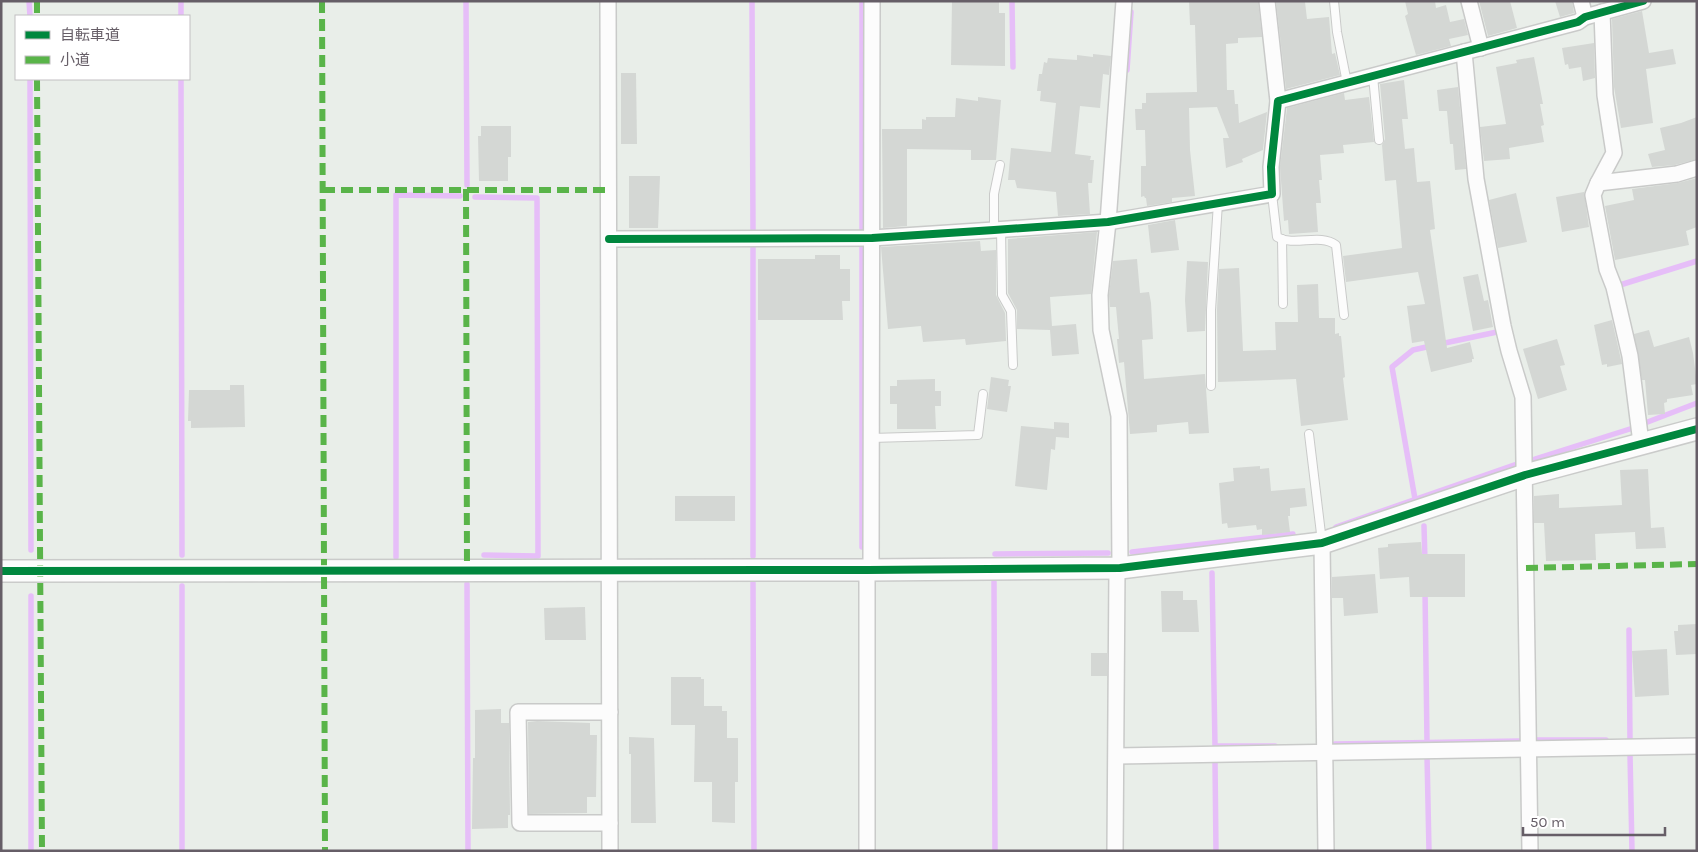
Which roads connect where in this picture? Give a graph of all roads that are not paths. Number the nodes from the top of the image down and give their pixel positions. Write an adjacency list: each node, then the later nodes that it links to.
1 (608, 1): 26 (street)
2 (872, 1): 24 (street)
3 (1124, 1): 22 (street)
4 (1268, 1): 15 (street)
5 (1334, 1): 14 (lane)
6 (1470, 1): 11 (street)
7 (1581, 1): 10 (street)
8 (1642, 1): 9 (street)
9 (1602, 12): 10 (street); 19 (street)
10 (1585, 17): 11 (street)
11 (1482, 48): 12 (street)
12 (1464, 52): 13 (street); 36 (street)
13 (1373, 76): 14 (street); 16 (lane)
14 (1347, 83): 15 (street)
15 (1278, 101): 20 (street)
16 (1379, 140)
17 (1000, 165): 23 (lane)
18 (1697, 168): 19 (street)
19 (1598, 183): 35 (street)
20 (1272, 194): 21 (street); 25 (lane)
21 (1218, 203): 22 (street); 30 (lane)
22 (1108, 222): 23 (street); 38 (street)
23 (998, 230): 24 (street); 29 (lane)
24 (872, 238): 26 (street); 34 (street)
25 (1282, 239): 27 (lane); 28 (lane)
26 (609, 240): 39 (street)
27 (1283, 304)
28 (1344, 315)
29 (1013, 365)
30 (1211, 386)
31 (983, 394): 34 (lane)
32 (1697, 429): 35 (street)
33 (1309, 434): 37 (lane)
34 (872, 438): 40 (street)
35 (1641, 443): 36 (street)
36 (1525, 475): 37 (street); 44 (street)
37 (1322, 543): 38 (street); 45 (street)
38 (1119, 568): 40 (street); 46 (street)
39 (610, 570): 40 (street); 41 (street); 42 (street)
40 (869, 570): 49 (street)
41 (1, 571)
42 (610, 712): 47 (street); 47 (street)
43 (1697, 746): 44 (street)
44 (1529, 748): 45 (street); 52 (street)
45 (1324, 752): 46 (street); 51 (street)
46 (1117, 756): 50 (street)
47 (610, 823): 48 (street)
48 (610, 851)
49 (867, 851)
50 (1116, 851)
51 (1326, 851)
52 (1530, 851)

